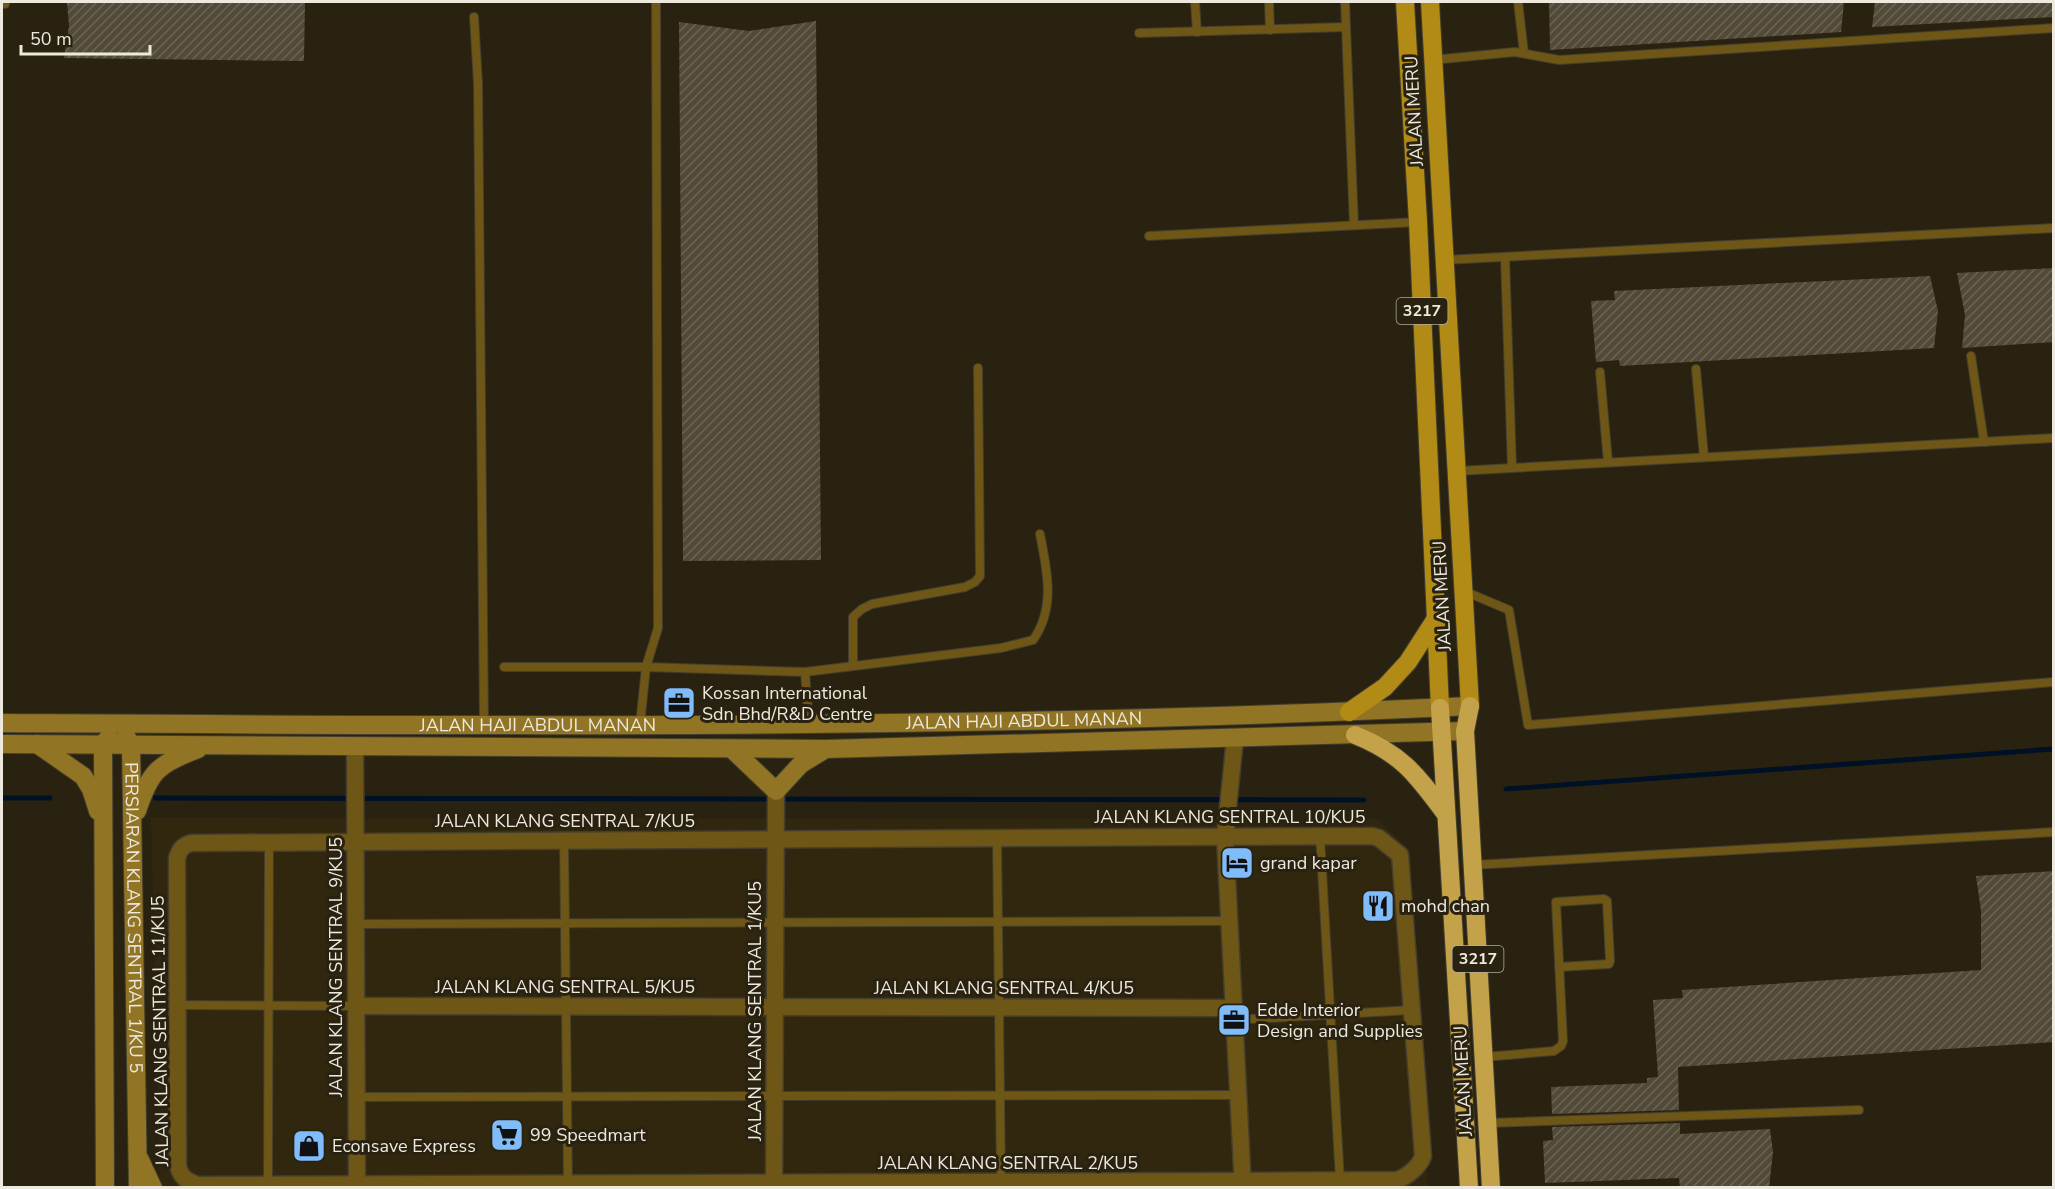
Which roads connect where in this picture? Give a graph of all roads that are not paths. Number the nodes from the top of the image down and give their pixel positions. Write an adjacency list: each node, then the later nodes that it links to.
1 (656, 2): 37 (lane)
2 (1195, 2): 12 (lane)
3 (1269, 2): 11 (lane)
4 (1345, 2): 9 (lane)
5 (1405, 2): 16 (main road, JALAN MERU / 3217)
6 (1430, 2): 15 (main road, JALAN MERU / 3217)
7 (1518, 2): 14 (lane)
8 (474, 16): 46 (lane)
9 (1346, 27): 11 (lane); 17 (lane)
10 (2054, 28): 14 (lane)
11 (1270, 30): 12 (lane)
12 (1197, 32): 13 (lane)
13 (1139, 33)
14 (1524, 53): 15 (lane)
15 (1432, 60): 21 (main road, JALAN MERU / 3217)
16 (1418, 222): 17 (lane); 34 (main road, JALAN MERU / 3217)
17 (1354, 225): 19 (lane)
18 (2054, 228): 20 (lane)
19 (1149, 236)
20 (1505, 257): 21 (lane); 30 (lane)
21 (1444, 260): 31 (main road, JALAN MERU / 3217)
22 (1971, 356): 27 (lane)
23 (978, 368): 35 (lane)
24 (1696, 369): 28 (lane)
25 (1600, 372): 29 (lane)
26 (2054, 438): 27 (lane)
27 (1984, 442): 28 (lane)
28 (1704, 457): 29 (lane)
29 (1608, 462): 30 (lane)
30 (1512, 468): 31 (lane)
31 (1456, 471): 33 (main road, JALAN MERU / 3217)
32 (1040, 534): 35 (lane)
33 (1463, 591): 39 (lane); 40 (main road, JALAN MERU / 3217)
34 (1435, 620): 41 (main road, JALAN MERU / 3217); 42 (main road)
35 (853, 666): 38 (lane)
36 (504, 667): 37 (lane)
37 (646, 667): 38 (lane); 47 (lane)
38 (805, 672): 45 (lane)
39 (2054, 682)
40 (1470, 706): 41 (street, JALAN HAJI ABDUL MANAN); 48 (highway, JALAN MERU / 3217)
41 (1440, 708): 42 (street, JALAN HAJI ABDUL MANAN); 49 (highway, JALAN MERU / 3217)
42 (1349, 712): 45 (street, JALAN HAJI ABDUL MANAN)
43 (2, 723): 44 (street, JALAN HAJI ABDUL MANAN)
44 (119, 724): 46 (street, JALAN HAJI ABDUL MANAN); 54 (street, PERSIARAN KLANG SENTRAL 1/KU 5); 55 (street, PERSIARAN KLANG SENTRAL 1/KU 5)
45 (808, 724): 47 (street, JALAN HAJI ABDUL MANAN)
46 (484, 725): 47 (street, JALAN HAJI ABDUL MANAN)
47 (640, 726)
48 (1465, 731): 49 (street, JALAN HAJI ABDUL MANAN); 72 (highway, JALAN MERU / 3217)
49 (1441, 733): 50 (street, JALAN HAJI ABDUL MANAN); 61 (highway, JALAN MERU / 3217)
50 (1355, 735): 51 (street, JALAN HAJI ABDUL MANAN); 61 (highway)
51 (1235, 738): 58 (street, JALAN HAJI ABDUL MANAN); 66 (street)
52 (2, 744): 53 (street, JALAN HAJI ABDUL MANAN)
53 (37, 744): 54 (street, JALAN HAJI ABDUL MANAN); 63 (street)
54 (104, 745): 55 (street, JALAN HAJI ABDUL MANAN); 63 (street, PERSIARAN KLANG SENTRAL 1/KU 5)
55 (131, 745): 56 (street, JALAN HAJI ABDUL MANAN); 62 (street, PERSIARAN KLANG SENTRAL 1/KU 5)
56 (208, 746): 57 (street, JALAN HAJI ABDUL MANAN); 62 (street)
57 (355, 747): 59 (street, JALAN HAJI ABDUL MANAN); 70 (street, JALAN KLANG SENTRAL 9/KU5)
58 (826, 749): 59 (street, JALAN HAJI ABDUL MANAN); 60 (street)
59 (733, 750): 60 (street)
60 (776, 791): 68 (street, JALAN KLANG SENTRAL 1/KU5)
61 (1445, 813): 107 (highway, JALAN MERU / 3217)
62 (132, 823): 96 (street, PERSIARAN KLANG SENTRAL 1/KU 5)
63 (104, 827): 104 (street, PERSIARAN KLANG SENTRAL 1/KU 5)
64 (2054, 832): 72 (lane)
65 (1320, 836): 66 (street, JALAN KLANG SENTRAL 10/KU5); 85 (street, JALAN KLANG SENTRAL 10/KU5); 87 (lane)
66 (1225, 837): 67 (street, JALAN KLANG SENTRAL 10/KU5); 73 (street)
67 (998, 838): 68 (street, JALAN KLANG SENTRAL 10/KU5); 74 (lane)
68 (775, 839): 69 (street, JALAN KLANG SENTRAL 7/KU5); 75 (street, JALAN KLANG SENTRAL 1/KU5)
69 (564, 841): 70 (street, JALAN KLANG SENTRAL 7/KU5); 77 (lane)
70 (355, 842): 71 (street, JALAN KLANG SENTRAL 11/KU5); 76 (street, JALAN KLANG SENTRAL 9/KU5)
71 (268, 843): 79 (street, JALAN KLANG SENTRAL 11/KU5); 80 (lane)
72 (1473, 864): 88 (highway, JALAN MERU / 3217)
73 (1229, 921): 74 (lane); 86 (street)
74 (999, 922): 75 (lane); 84 (lane)
75 (775, 923): 77 (lane); 83 (street, JALAN KLANG SENTRAL 1/KU5)
76 (356, 924): 77 (lane); 81 (street, JALAN KLANG SENTRAL 9/KU5)
77 (565, 924): 82 (lane)
78 (1559, 967): 78 (lane); 88 (lane)
79 (178, 1005): 80 (lane); 101 (street, JALAN KLANG SENTRAL 11/KU5)
80 (268, 1006): 81 (lane); 101 (lane)
81 (356, 1006): 82 (street, JALAN KLANG SENTRAL 5/KU5); 92 (street, JALAN KLANG SENTRAL 9/KU5)
82 (566, 1006): 83 (street, JALAN KLANG SENTRAL 5/KU5); 93 (lane)
83 (774, 1007): 84 (street, JALAN KLANG SENTRAL 4/KU5); 90 (street, JALAN KLANG SENTRAL 1/KU5)
84 (999, 1008): 86 (street, JALAN KLANG SENTRAL 4/KU5); 91 (lane)
85 (1412, 1011): 87 (lane); 97 (street, JALAN KLANG SENTRAL 10/KU5)
86 (1234, 1014): 87 (lane); 89 (street)
87 (1330, 1015): 97 (lane)
88 (1483, 1057): 95 (highway, JALAN MERU / 3217)
89 (1238, 1095): 91 (lane); 100 (street)
90 (774, 1096): 91 (lane); 93 (lane); 102 (street, JALAN KLANG SENTRAL 1/KU5)
91 (1000, 1096): 98 (lane)
92 (356, 1097): 93 (lane); 103 (street, JALAN KLANG SENTRAL 9/KU5)
93 (567, 1097): 99 (lane)
94 (1859, 1110): 95 (lane)
95 (1486, 1123): 108 (highway, JALAN MERU / 3217)
96 (138, 1156): 105 (street, PERSIARAN KLANG SENTRAL 1/KU 5); 106 (street)
97 (1340, 1180): 100 (street, JALAN KLANG SENTRAL 10/KU5)
98 (1001, 1182): 100 (street, JALAN KLANG SENTRAL 2/KU5); 102 (street, JALAN KLANG SENTRAL 2/KU5)
99 (567, 1184): 102 (street, JALAN KLANG SENTRAL 2/KU5); 103 (street, JALAN KLANG SENTRAL 11/KU5)
100 (1242, 1184)
101 (268, 1185): 103 (street, JALAN KLANG SENTRAL 11/KU5)
102 (774, 1185)
103 (357, 1186)
104 (105, 1188)
105 (138, 1188)
106 (153, 1188)
107 (1469, 1188)
108 (1491, 1188)

